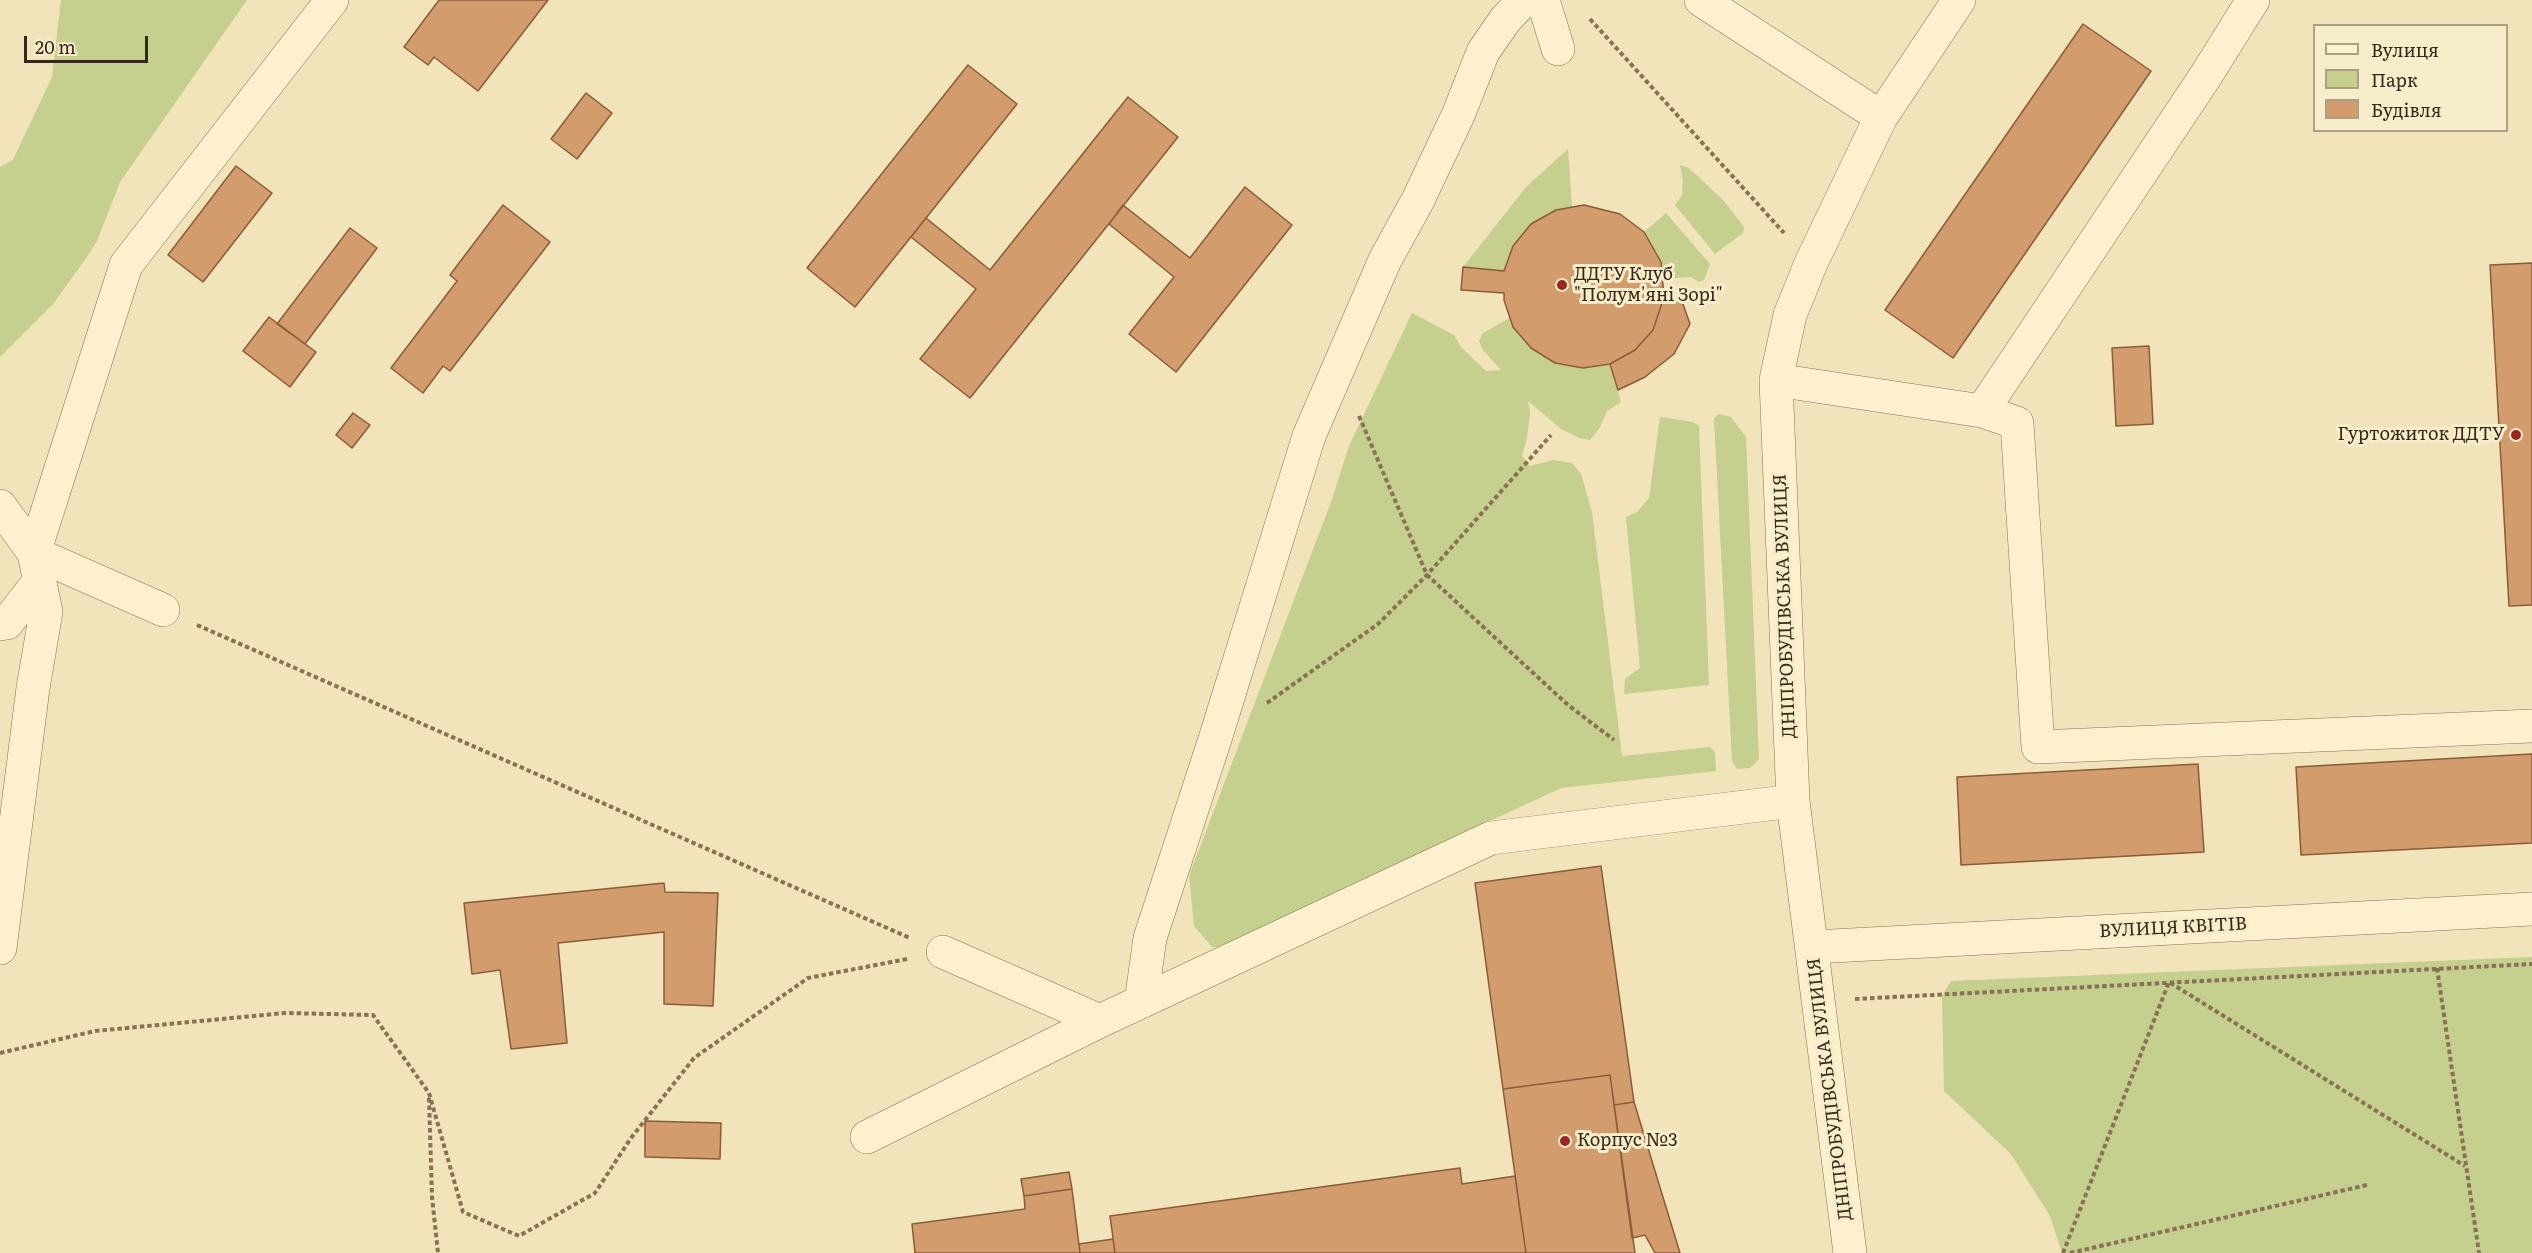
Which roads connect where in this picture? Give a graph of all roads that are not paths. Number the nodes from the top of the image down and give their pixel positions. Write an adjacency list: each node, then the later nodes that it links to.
1 (332, 0): 12 (street)
2 (1524, 0): 21 (street)
3 (1543, 0): 7 (street)
4 (1701, 0): 8 (street)
5 (1959, 0): 8 (street, ДНІПРОБУДІВСЬКА ВУЛИЦЯ)
6 (2253, 0): 10 (street)
7 (1558, 49)
8 (1881, 117): 9 (street, ДНІПРОБУДІВСЬКА ВУЛИЦЯ)
9 (1776, 380): 10 (street); 16 (street, ДНІПРОБУДІВСЬКА ВУЛИЦЯ)
10 (1982, 411): 15 (street)
11 (0, 506): 12 (street)
12 (37, 567): 13 (street); 14 (street); 19 (street)
13 (163, 610)
14 (0, 624)
15 (2532, 726)
16 (1793, 801): 18 (street, ДНІПРОБУДІВСЬКА ВУЛИЦЯ); 21 (street)
17 (2532, 909): 18 (street, ВУЛИЦЯ КВІТІВ)
18 (1813, 947): 24 (street, ДНІПРОБУДІВСЬКА ВУЛИЦЯ)
19 (0, 948)
20 (943, 952): 22 (street)
21 (1141, 1002): 22 (street)
22 (1100, 1022): 23 (street)
23 (867, 1137)
24 (1850, 1253)

